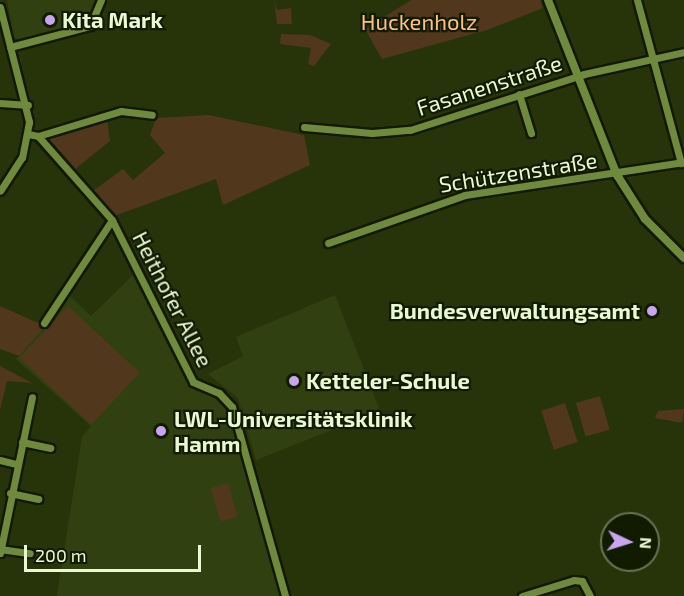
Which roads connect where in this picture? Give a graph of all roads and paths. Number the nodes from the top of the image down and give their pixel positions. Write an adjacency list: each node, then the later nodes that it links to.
1 (101, 0): 5 (street)
2 (548, 0): 8 (street)
3 (637, 0): 7 (street)
4 (0, 7): 5 (street)
5 (10, 47): 11 (street)
6 (684, 52): 7 (street, Fasanenstraße)
7 (653, 58): 8 (street, Fasanenstraße); 17 (street)
8 (578, 75): 9 (street, Fasanenstraße); 18 (street)
9 (519, 94): 13 (street, Fasanenstraße); 14 (street)
10 (0, 103): 11 (street)
11 (28, 105): 15 (street)
12 (152, 115): 16 (street)
13 (304, 127)
14 (531, 133)
15 (28, 134): 16 (street); 19 (street)
16 (38, 136): 20 (street, Heithofer Allee)
17 (682, 163): 18 (street, Schützenstraße)
18 (617, 176): 21 (street, Schützenstraße); 22 (street)
19 (0, 191)
20 (112, 220): 23 (street); 33 (street, Heithofer Allee)
21 (328, 243)
22 (684, 258)
23 (44, 323)
24 (32, 397): 25 (street)
25 (22, 442): 26 (street); 28 (street)
26 (50, 448)
27 (0, 460): 28 (street)
28 (16, 464): 29 (street)
29 (10, 493): 30 (street); 31 (street)
30 (38, 499)
31 (0, 551): 32 (street)
32 (30, 554)
33 (285, 596)
34 (522, 596): 35 (street)
35 (590, 596)

